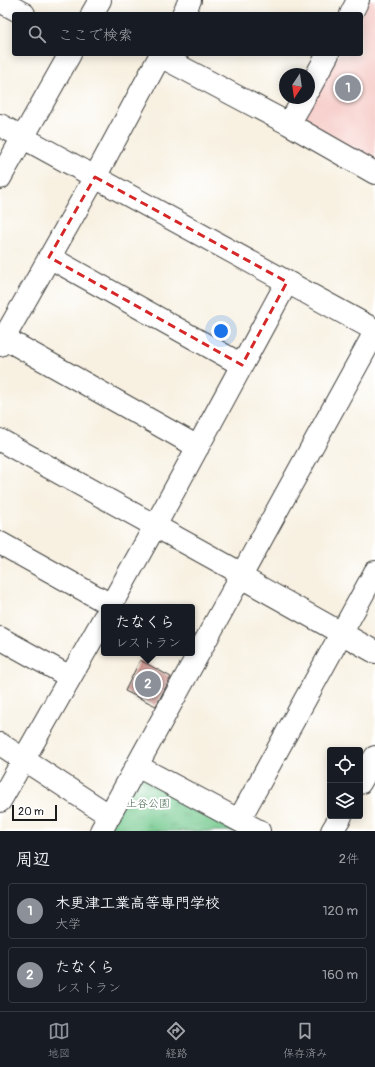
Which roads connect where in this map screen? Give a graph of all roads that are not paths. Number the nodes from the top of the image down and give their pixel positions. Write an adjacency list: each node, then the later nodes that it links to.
1 (100, 0): 6 (street)
2 (190, 0): 7 (street)
3 (358, 0): 8 (street)
4 (0, 1): 5 (street)
5 (20, 12)
6 (93, 12)
7 (184, 12)
8 (351, 12)
9 (69, 56): 17 (street)
10 (160, 56): 19 (street)
11 (163, 56): 15 (street)
12 (327, 56): 13 (street)
13 (315, 78)
14 (301, 104): 15 (street)
15 (289, 124): 18 (street)
16 (0, 125): 17 (street)
17 (22, 137): 19 (street); 20 (street)
18 (375, 174)
19 (94, 177): 21 (street); 22 (street)
20 (0, 178)
21 (49, 257): 24 (street); 25 (street)
22 (287, 282): 23 (street); 25 (street)
23 (375, 331): 31 (street)
24 (2, 342): 27 (street)
25 (242, 365): 27 (street)
26 (0, 440): 28 (street)
27 (198, 447): 28 (street)
28 (155, 526): 31 (street); 32 (street)
29 (0, 543): 33 (street)
30 (375, 572): 35 (street)
31 (241, 576): 35 (street); 42 (street)
32 (111, 604)
33 (101, 606)
34 (101, 622): 38 (street)
35 (341, 633): 37 (street); 46 (street)
36 (0, 638): 38 (street)
37 (375, 652)
38 (70, 677): 41 (street)
39 (0, 744): 41 (street)
40 (375, 757): 43 (street)
41 (24, 760): 44 (street); 47 (street)
42 (137, 766): 46 (street); 47 (street)
43 (363, 778)
44 (0, 801)
45 (339, 819): 49 (street)
46 (239, 820): 48 (street)
47 (105, 823)
48 (259, 831)
49 (332, 831)

